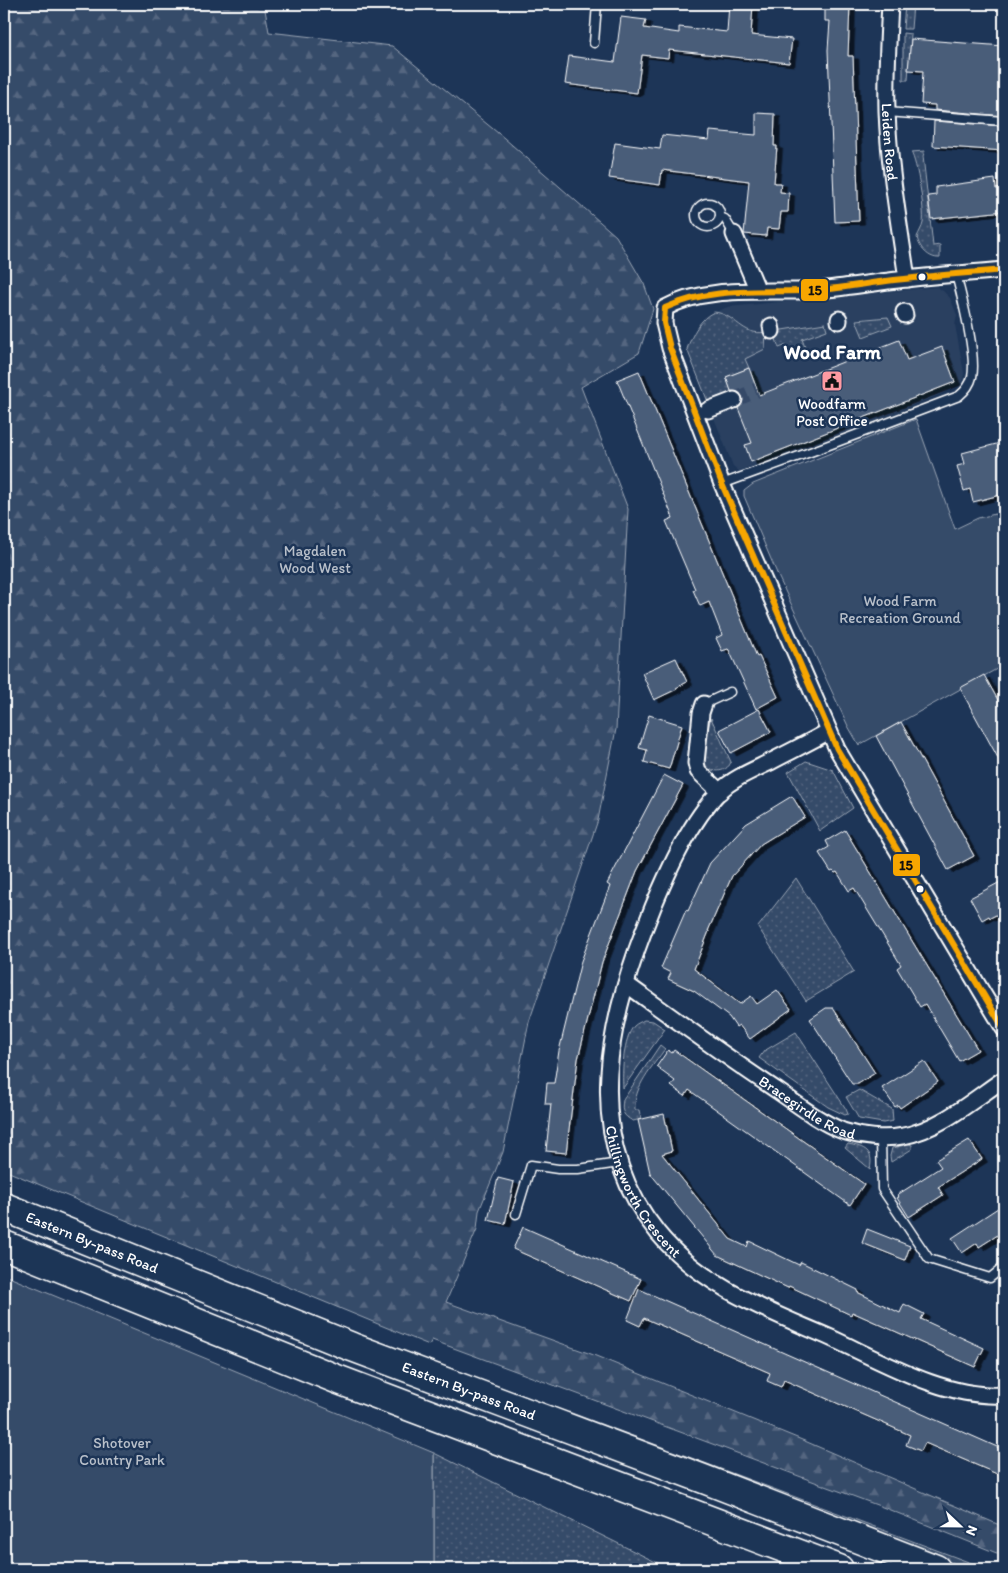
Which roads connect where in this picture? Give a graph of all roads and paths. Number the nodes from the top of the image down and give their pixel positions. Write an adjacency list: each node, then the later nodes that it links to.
1 (597, 4): 3 (lane)
2 (890, 4): 4 (street, Leiden Road)
3 (594, 43)
4 (887, 112): 5 (lane); 10 (street, Leiden Road)
5 (1003, 121)
6 (720, 217): 7 (lane)
7 (734, 234): 11 (street)
8 (1004, 270): 9 (street)
9 (956, 274): 10 (street); 14 (lane)
10 (907, 279): 11 (street)
11 (758, 291): 14 (street)
12 (734, 400): 13 (street)
13 (708, 410)
14 (722, 484): 17 (street)
15 (730, 692): 16 (lane)
16 (704, 704): 18 (street)
17 (829, 731): 18 (street, Chillingworth Crescent); 20 (street)
18 (720, 792): 19 (street, Chillingworth Crescent)
19 (626, 984): 22 (street, Bracegirdle Road); 23 (street, Chillingworth Crescent)
20 (1004, 1029)
21 (1004, 1079): 22 (street, Bracegirdle Road)
22 (881, 1137): 27 (lane)
23 (619, 1163): 25 (lane); 28 (street, Chillingworth Crescent)
24 (4, 1207): 30 (highway, Eastern By-pass Road)
25 (516, 1214)
26 (4, 1245): 29 (highway)
27 (1000, 1270)
28 (1004, 1395)
29 (839, 1569)
30 (936, 1569)

